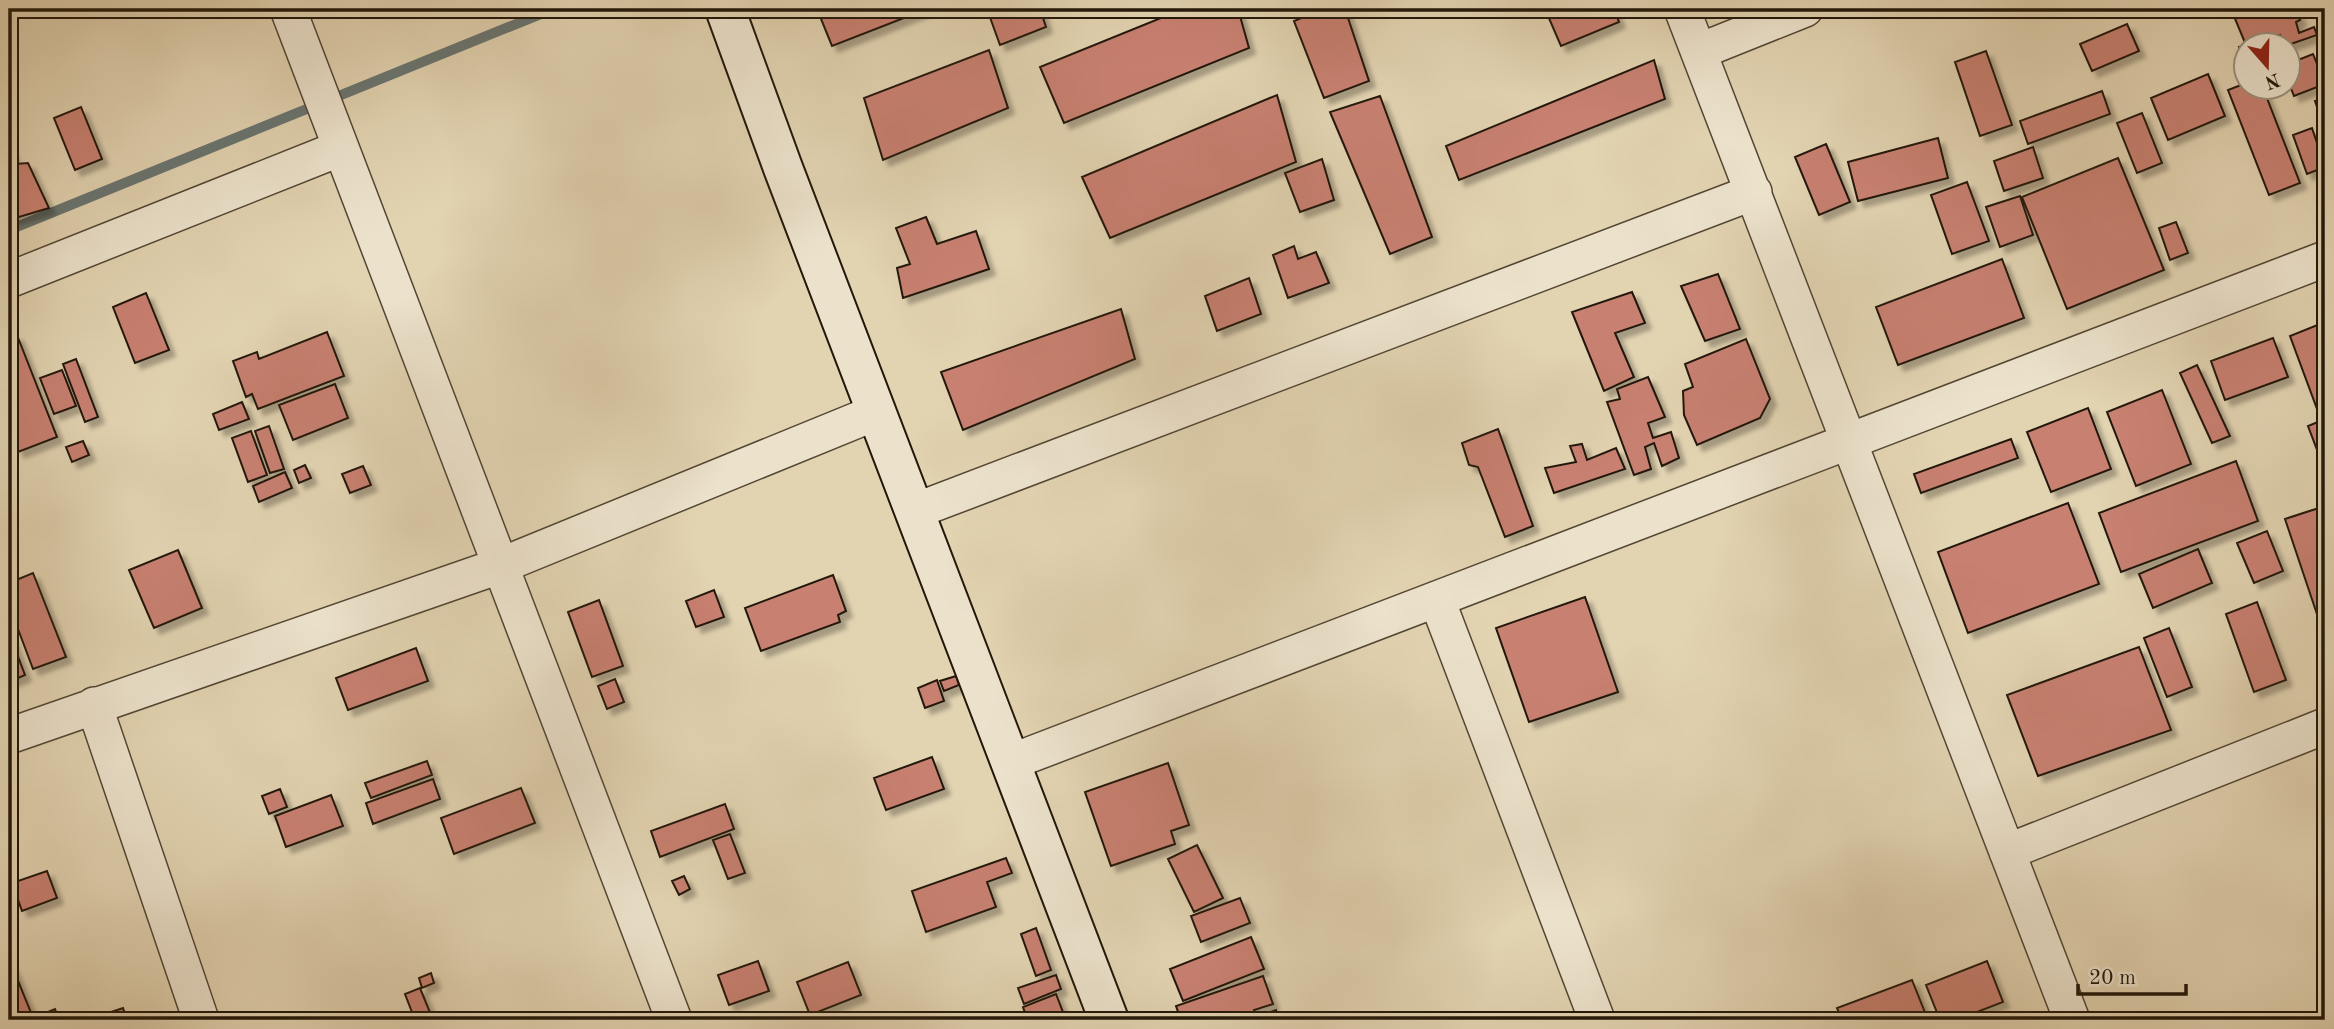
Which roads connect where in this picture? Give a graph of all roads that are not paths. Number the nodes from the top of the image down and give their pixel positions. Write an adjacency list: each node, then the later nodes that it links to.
1 (288, 9): 6 (street)
2 (726, 9): 10 (street)
3 (1682, 9): 5 (street)
4 (1805, 9): 5 (street)
5 (1700, 51): 7 (street)
6 (341, 148): 9 (street); 13 (street)
7 (1754, 191): 11 (street); 12 (street)
8 (2325, 259): 11 (street)
9 (9, 280)
10 (877, 412): 12 (street); 13 (street)
11 (1850, 441): 14 (street); 19 (street)
12 (915, 512): 18 (street)
13 (502, 565): 15 (street); 21 (street)
14 (1437, 600): 18 (street); 23 (street)
15 (94, 705): 17 (street); 20 (street)
16 (2325, 726): 19 (street)
17 (9, 736)
18 (1011, 762): 22 (street)
19 (2007, 852): 24 (street)
20 (201, 1020)
21 (674, 1020)
22 (1109, 1020)
23 (1597, 1020)
24 (2072, 1020)

